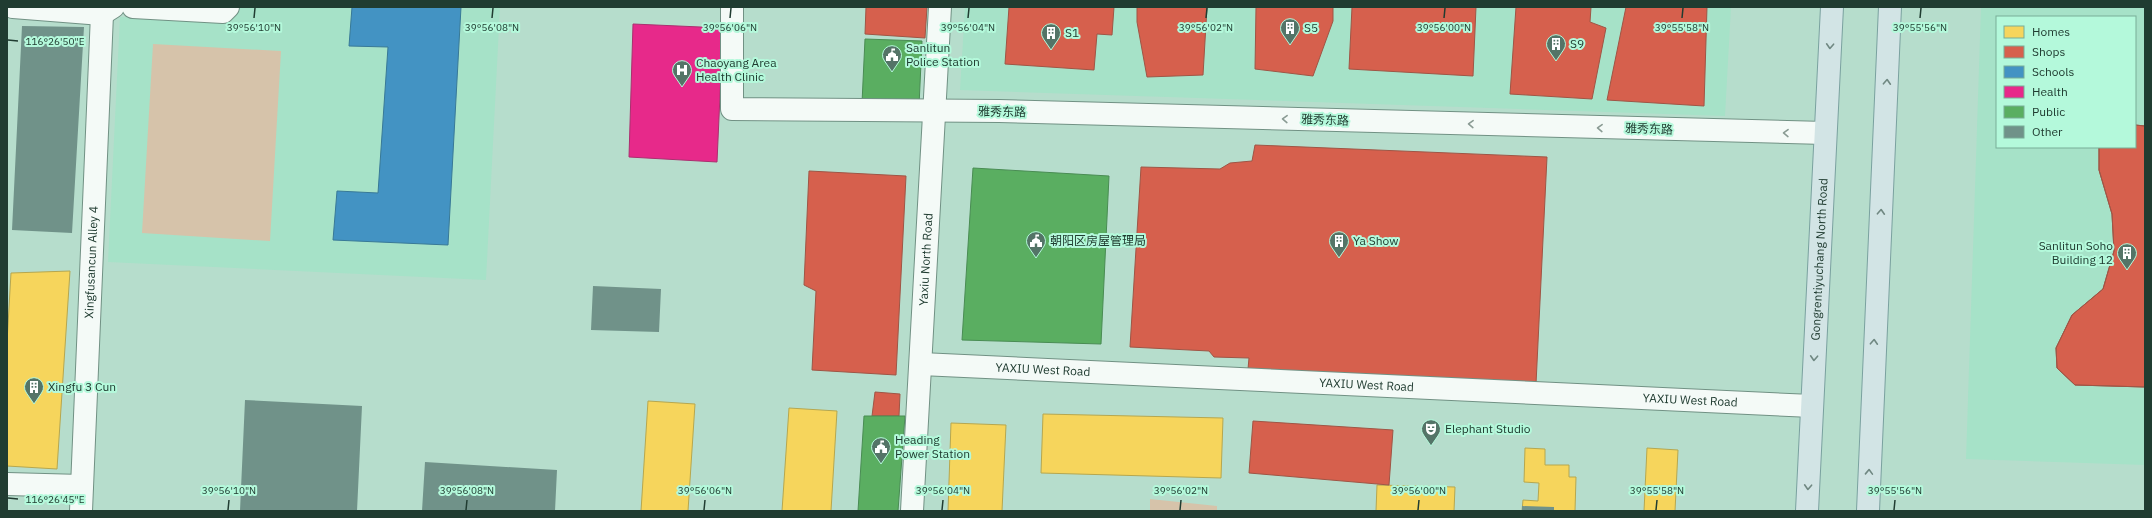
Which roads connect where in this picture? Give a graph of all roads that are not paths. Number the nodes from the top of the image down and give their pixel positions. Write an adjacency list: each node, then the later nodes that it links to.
1 (13, 7): 8 (street, Xingfusancun Alley 4)
2 (133, 7): 3 (street)
3 (228, 7)
4 (732, 7): 9 (street, 雅秀东路)
5 (940, 7): 9 (street, Yaxiu North Road)
6 (1832, 7): 10 (main road, Gongrentiyuchang North Road, one-way to 10)
7 (1890, 7): 18 (main road, one-way to 7)
8 (107, 10): 14 (street, Xingfusancun Alley 4)
9 (936, 111): 10 (street, 雅秀东路, one-way to 9); 11 (street, Yaxiu North Road)
10 (1825, 134): 12 (main road, Gongrentiyuchang North Road, one-way to 12)
11 (921, 364): 12 (street, YAXIU West Road); 16 (street, Yaxiu North Road)
12 (1812, 406): 17 (main road, Gongrentiyuchang North Road, one-way to 17)
13 (7, 484): 14 (street)
14 (82, 486): 15 (street, Xingfusancun Alley 4)
15 (81, 511)
16 (912, 511)
17 (1807, 511)
18 (1868, 511)

